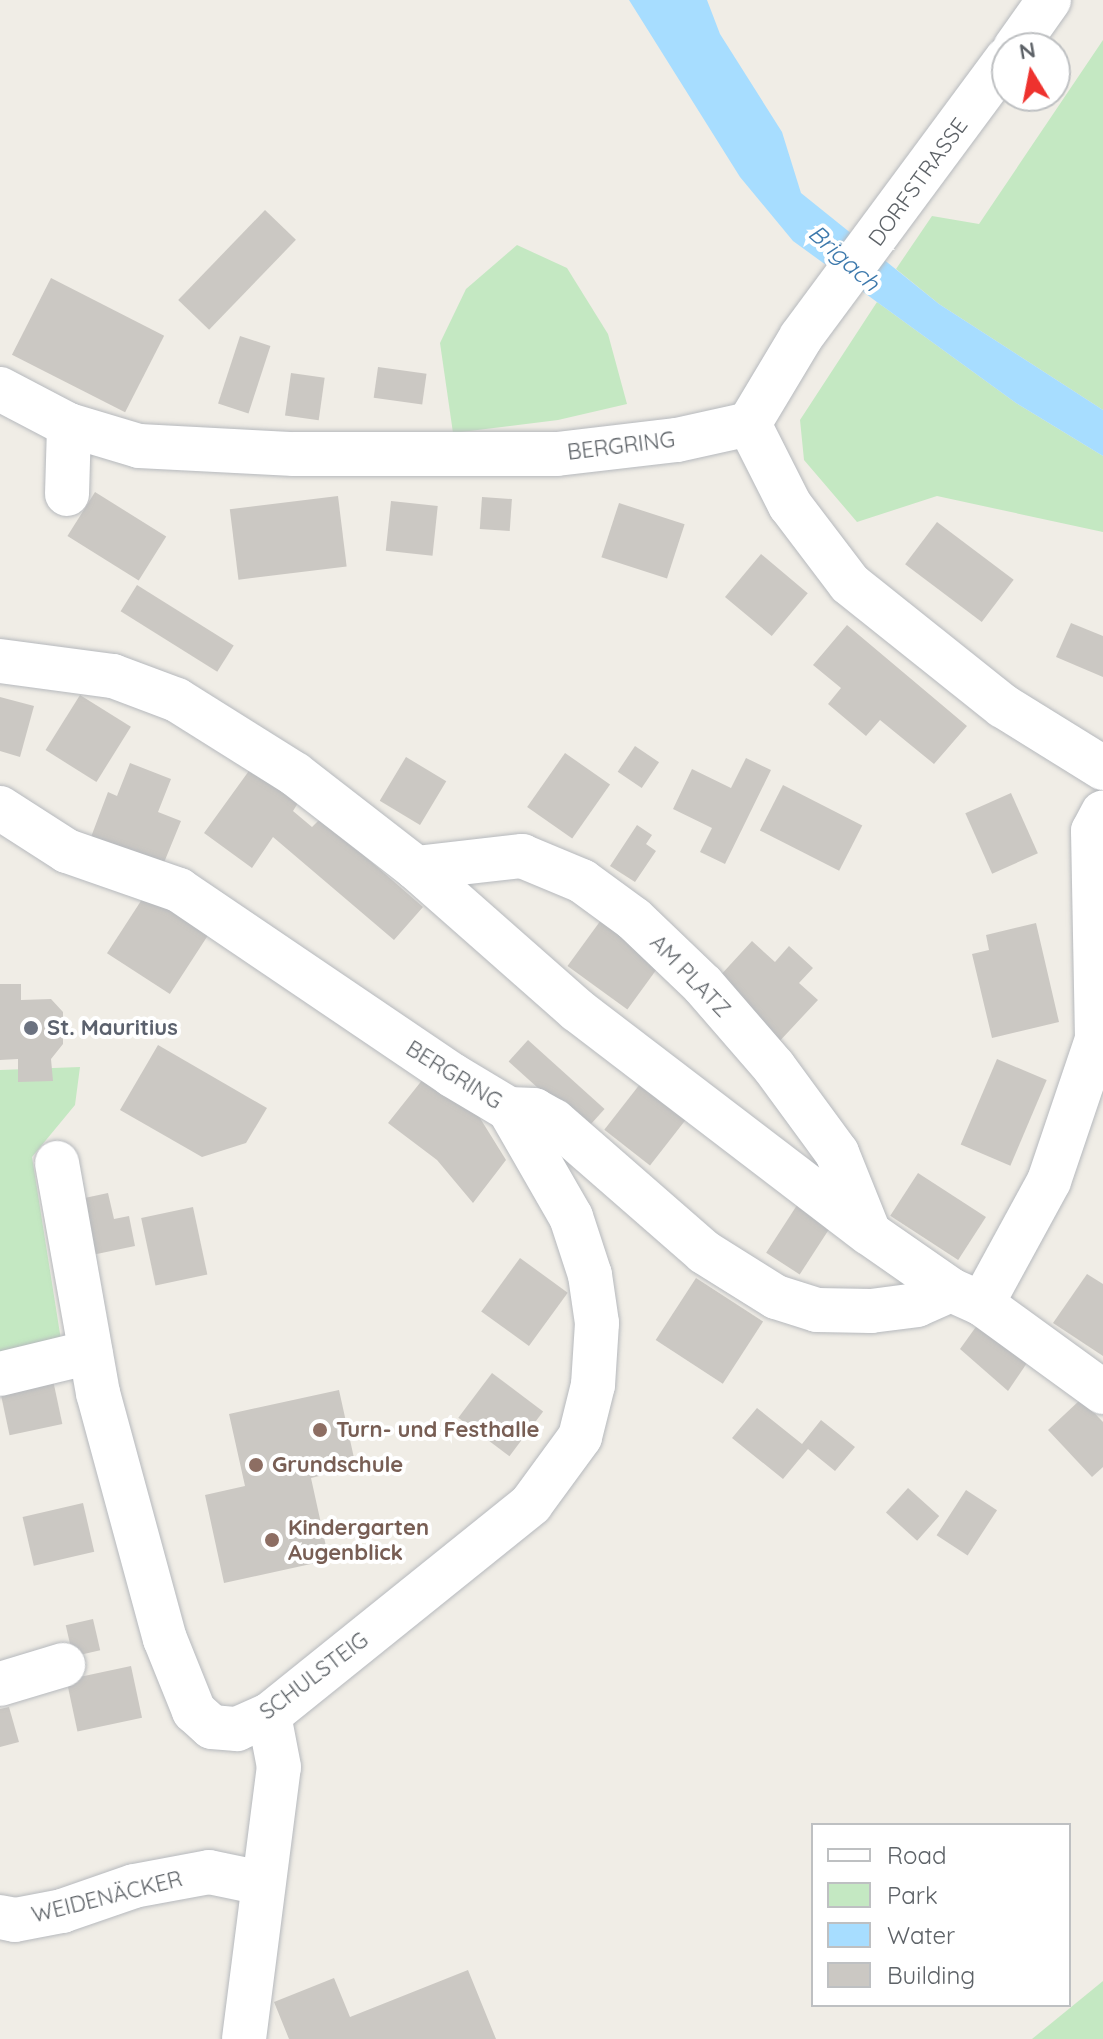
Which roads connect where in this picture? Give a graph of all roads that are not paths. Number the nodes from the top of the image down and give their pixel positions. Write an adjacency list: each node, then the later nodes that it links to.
1 (1049, 0): 2 (street)
2 (1026, 32)
3 (991, 81): 5 (street, DORFSTRASSE)
4 (0, 389): 6 (street, BERGRING)
5 (749, 424): 6 (street, BERGRING); 9 (street)
6 (69, 425): 7 (street)
7 (67, 494)
8 (0, 661): 12 (street)
9 (1103, 768)
10 (0, 808): 13 (street, BERGRING)
11 (1103, 812): 16 (street)
12 (416, 868): 15 (street); 15 (street, AM PLATZ)
13 (509, 1109): 16 (street, BERGRING); 22 (street, SCHULSTEIG)
14 (57, 1163): 17 (street, SCHULSTEIG)
15 (869, 1233): 16 (street)
16 (966, 1297): 19 (street)
17 (90, 1352): 18 (street); 22 (street, SCHULSTEIG)
18 (0, 1374)
19 (1103, 1392)
20 (63, 1665): 21 (street)
21 (0, 1684)
22 (269, 1715): 23 (street)
23 (262, 1883): 24 (street, WEIDENÄCKER); 25 (street)
24 (0, 1917)
25 (244, 2039)

